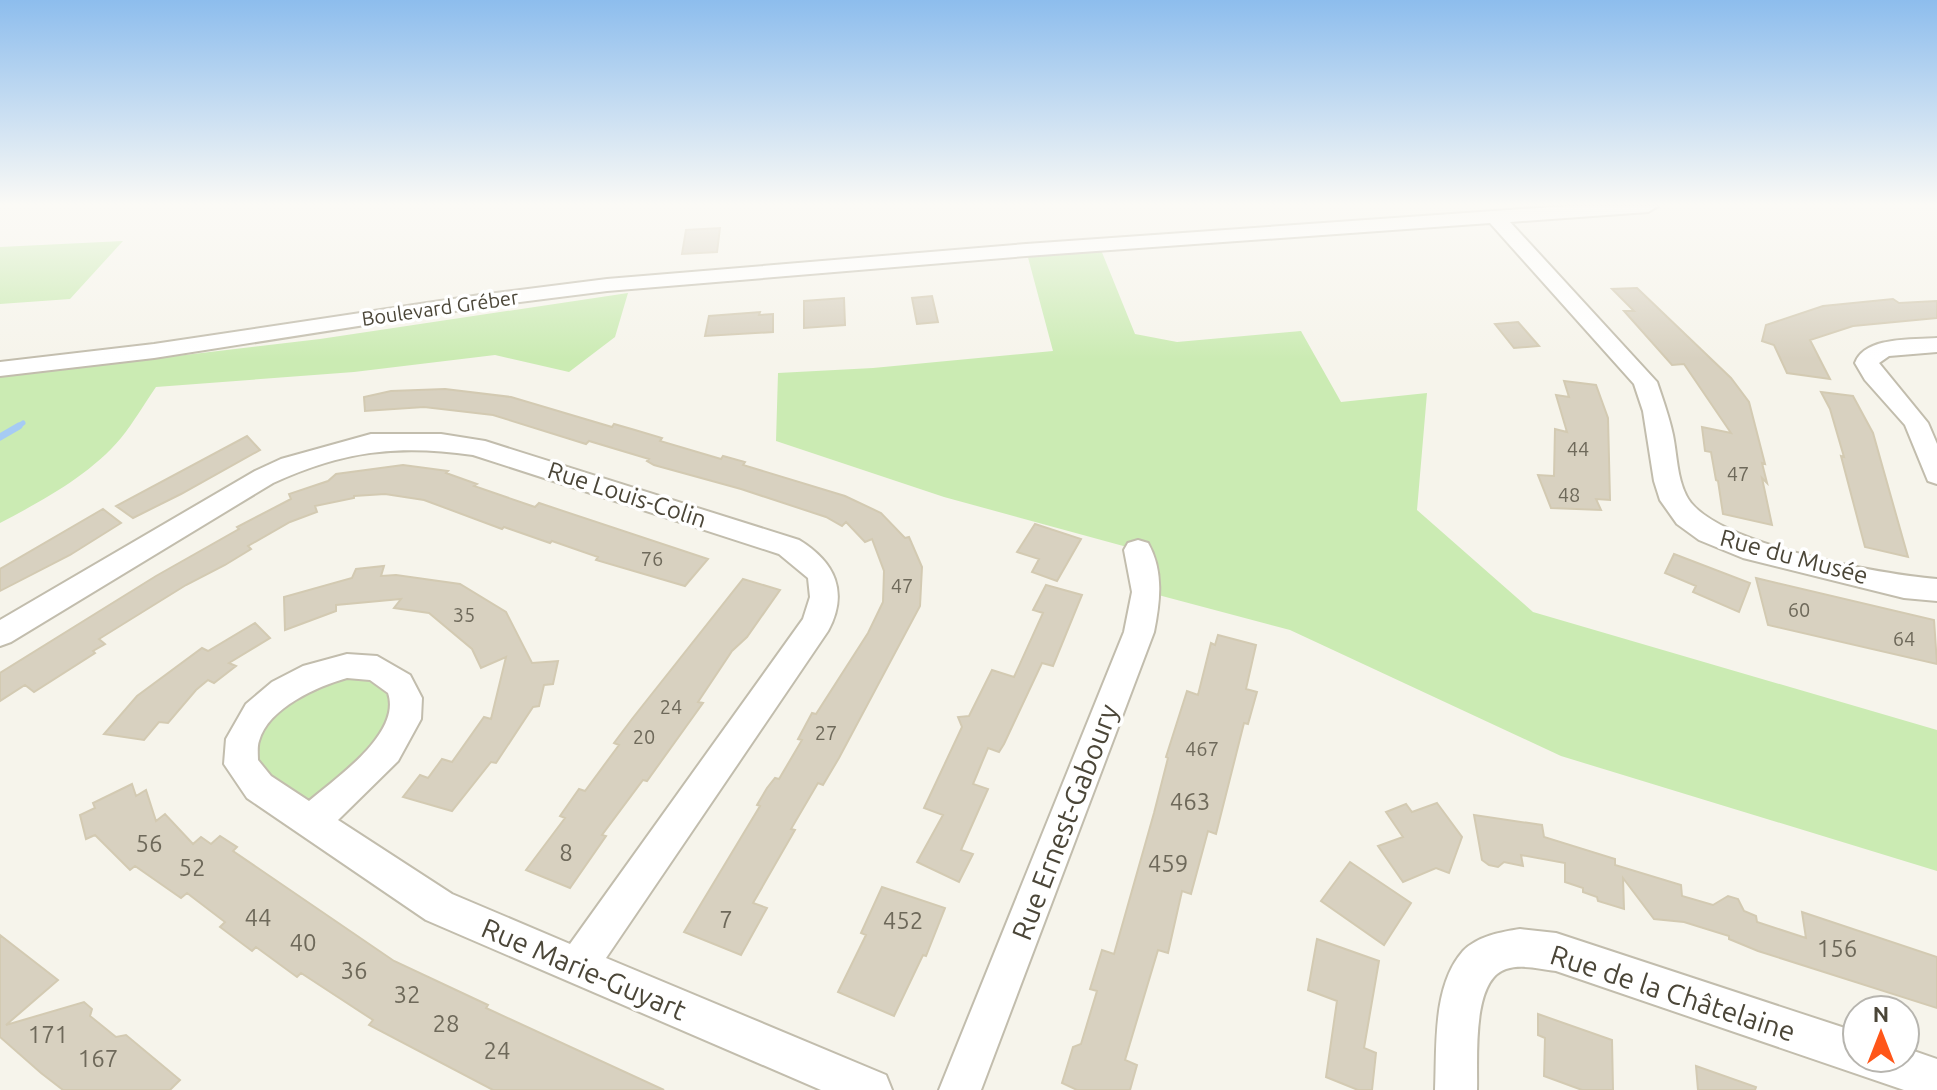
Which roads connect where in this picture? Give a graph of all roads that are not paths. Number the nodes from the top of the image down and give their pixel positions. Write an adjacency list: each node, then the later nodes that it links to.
1 (939, 257): 4 (street, Boulevard Gréber)
2 (1531, 257): 7 (street, Rue du Musée)
3 (1937, 345): 5 (street)
4 (0, 369)
5 (1937, 475)
6 (1138, 550): 13 (street, Rue Ernest-Gaboury)
7 (1937, 590)
8 (0, 634): 10 (street, Rue Louis-Colin)
9 (311, 822): 9 (street, Rue Marie-Guyart); 10 (street, Rue Marie-Guyart)
10 (577, 967): 12 (street, Rue Marie-Guyart)
11 (1841, 1048): 14 (street, Rue de la Châtelaine)
12 (871, 1090)
13 (960, 1090)
14 (1456, 1090)

